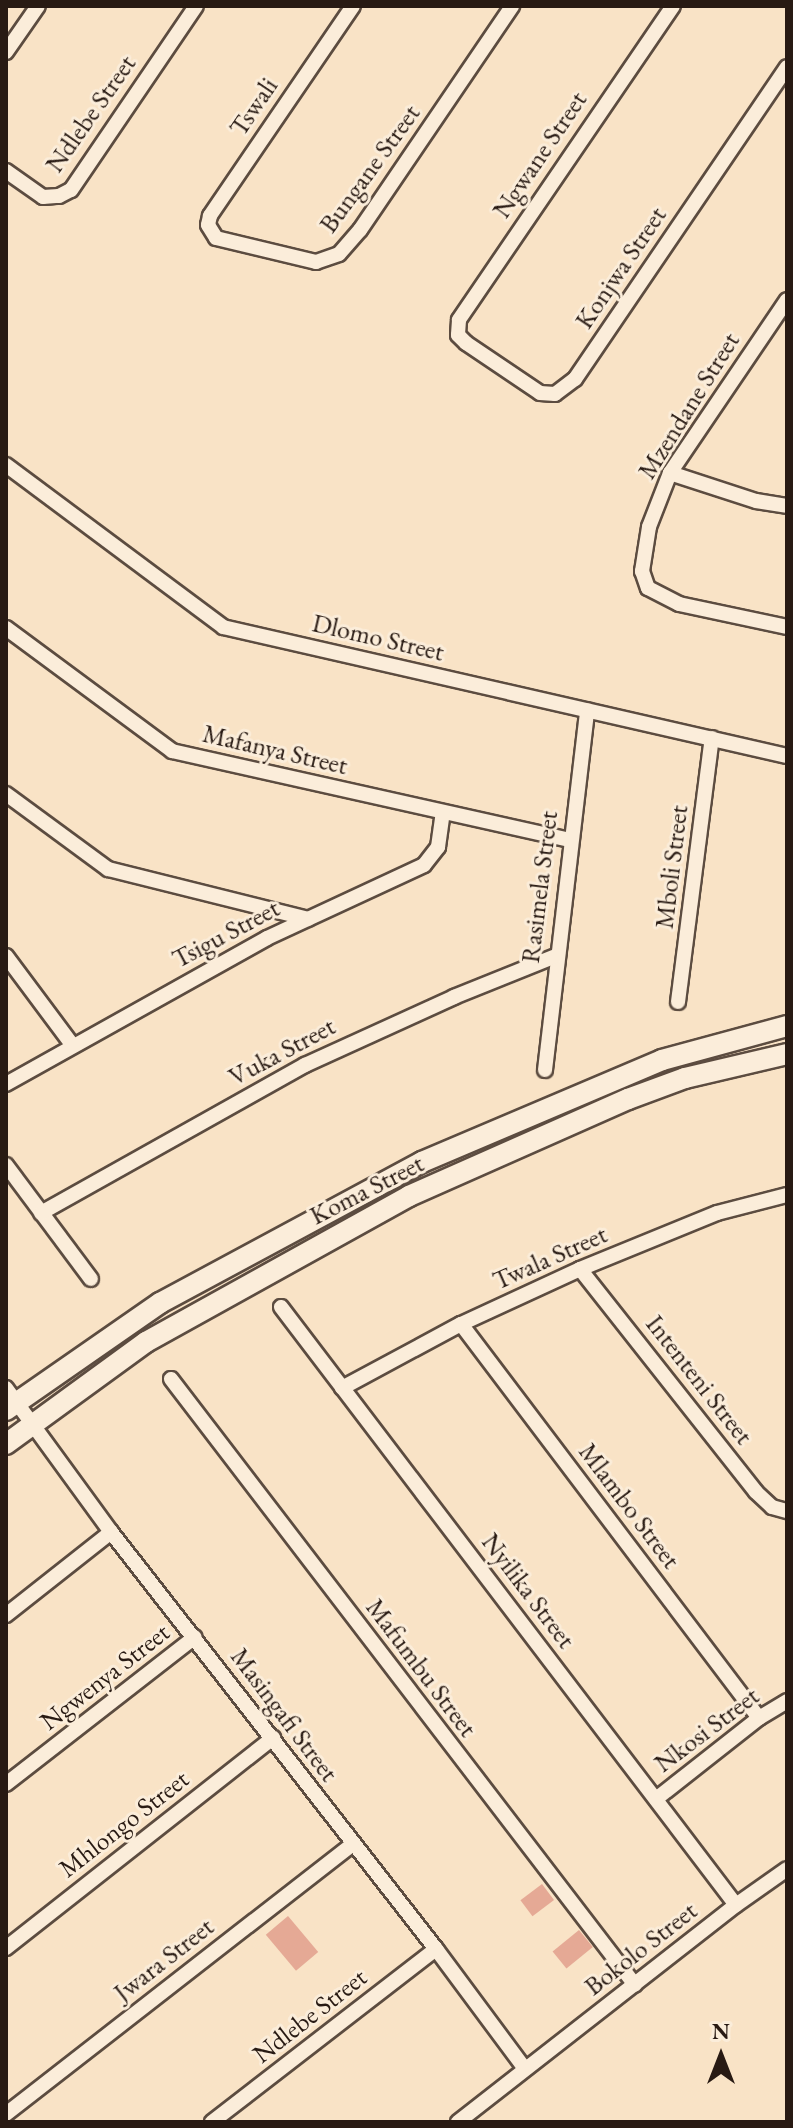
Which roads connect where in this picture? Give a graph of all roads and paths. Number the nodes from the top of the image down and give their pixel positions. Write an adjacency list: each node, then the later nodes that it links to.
1 (38, 6): 6 (street)
2 (196, 6): 8 (street, Ndlebe Street)
3 (353, 6): 9 (street, Tswali)
4 (512, 6): 9 (street, Bungane Street)
5 (673, 6): 11 (street, Ngwane Street)
6 (6, 52)
7 (787, 67): 11 (street, Konjwa Street)
8 (6, 171)
9 (216, 238)
10 (787, 300): 13 (street, Mzendane Street)
11 (458, 335)
12 (6, 465): 17 (street, Dlomo Street)
13 (670, 473): 14 (street); 15 (street, Mzendane Street)
14 (787, 506)
15 (787, 627)
16 (6, 628): 21 (street, Mafanya Street)
17 (587, 710): 18 (street, Dlomo Street); 22 (street, Rasimela Street)
18 (712, 738): 19 (street, Dlomo Street); 26 (street, Mboli Street)
19 (787, 756)
20 (6, 794): 23 (street)
21 (443, 812): 22 (street, Mafanya Street); 23 (street, Tsigu Street)
22 (569, 840): 25 (street, Rasimela Street)
23 (308, 919): 28 (street, Tsigu Street)
24 (6, 956): 28 (street)
25 (556, 956): 30 (street, Rasimela Street); 34 (street, Vuka Street)
26 (678, 1002)
27 (787, 1026): 41 (main road, Koma Street)
28 (73, 1046): 31 (street, Tsigu Street)
29 (787, 1054): 42 (main road, Koma Street)
30 (545, 1070)
31 (6, 1084)
32 (6, 1165): 34 (street)
33 (787, 1195): 35 (street, Twala Street)
34 (41, 1213): 36 (street)
35 (580, 1269): 38 (street, Twala Street); 44 (street, Intenteni Street)
36 (91, 1279)
37 (281, 1307): 40 (street, Nyilika Street)
38 (461, 1324): 40 (street, Twala Street); 49 (street, Mlambo Street)
39 (171, 1379): 58 (street, Mafumbu Street)
40 (342, 1388): 52 (street, Nyilika Street)
41 (10, 1400): 42 (street, Masingafi Street)
42 (33, 1425): 43 (main road, Koma Street); 45 (street, Masingafi Street)
43 (6, 1444)
44 (787, 1511)
45 (111, 1532): 46 (street); 47 (street, Masingafi Street)
46 (6, 1615)
47 (195, 1637): 50 (street, Masingafi Street); 51 (street, Ngwenya Street)
48 (787, 1701): 49 (street, Nkosi Street)
49 (759, 1718): 52 (street, Nkosi Street)
50 (273, 1738): 53 (street, Masingafi Street); 56 (street, Mhlongo Street)
51 (6, 1784)
52 (656, 1799): 55 (street, Nyilika Street)
53 (352, 1845): 57 (street, Masingafi Street); 60 (street, Jwara Street)
54 (787, 1869): 55 (street, Bokolo Street)
55 (736, 1905): 58 (street, Bokolo Street)
56 (6, 1948)
57 (436, 1949): 59 (street, Masingafi Street); 61 (street, Ndlebe Street)
58 (635, 1985): 59 (street, Bokolo Street)
59 (525, 2069): 62 (street, Bokolo Street)
60 (6, 2114)
61 (212, 2122)
62 (458, 2122)

